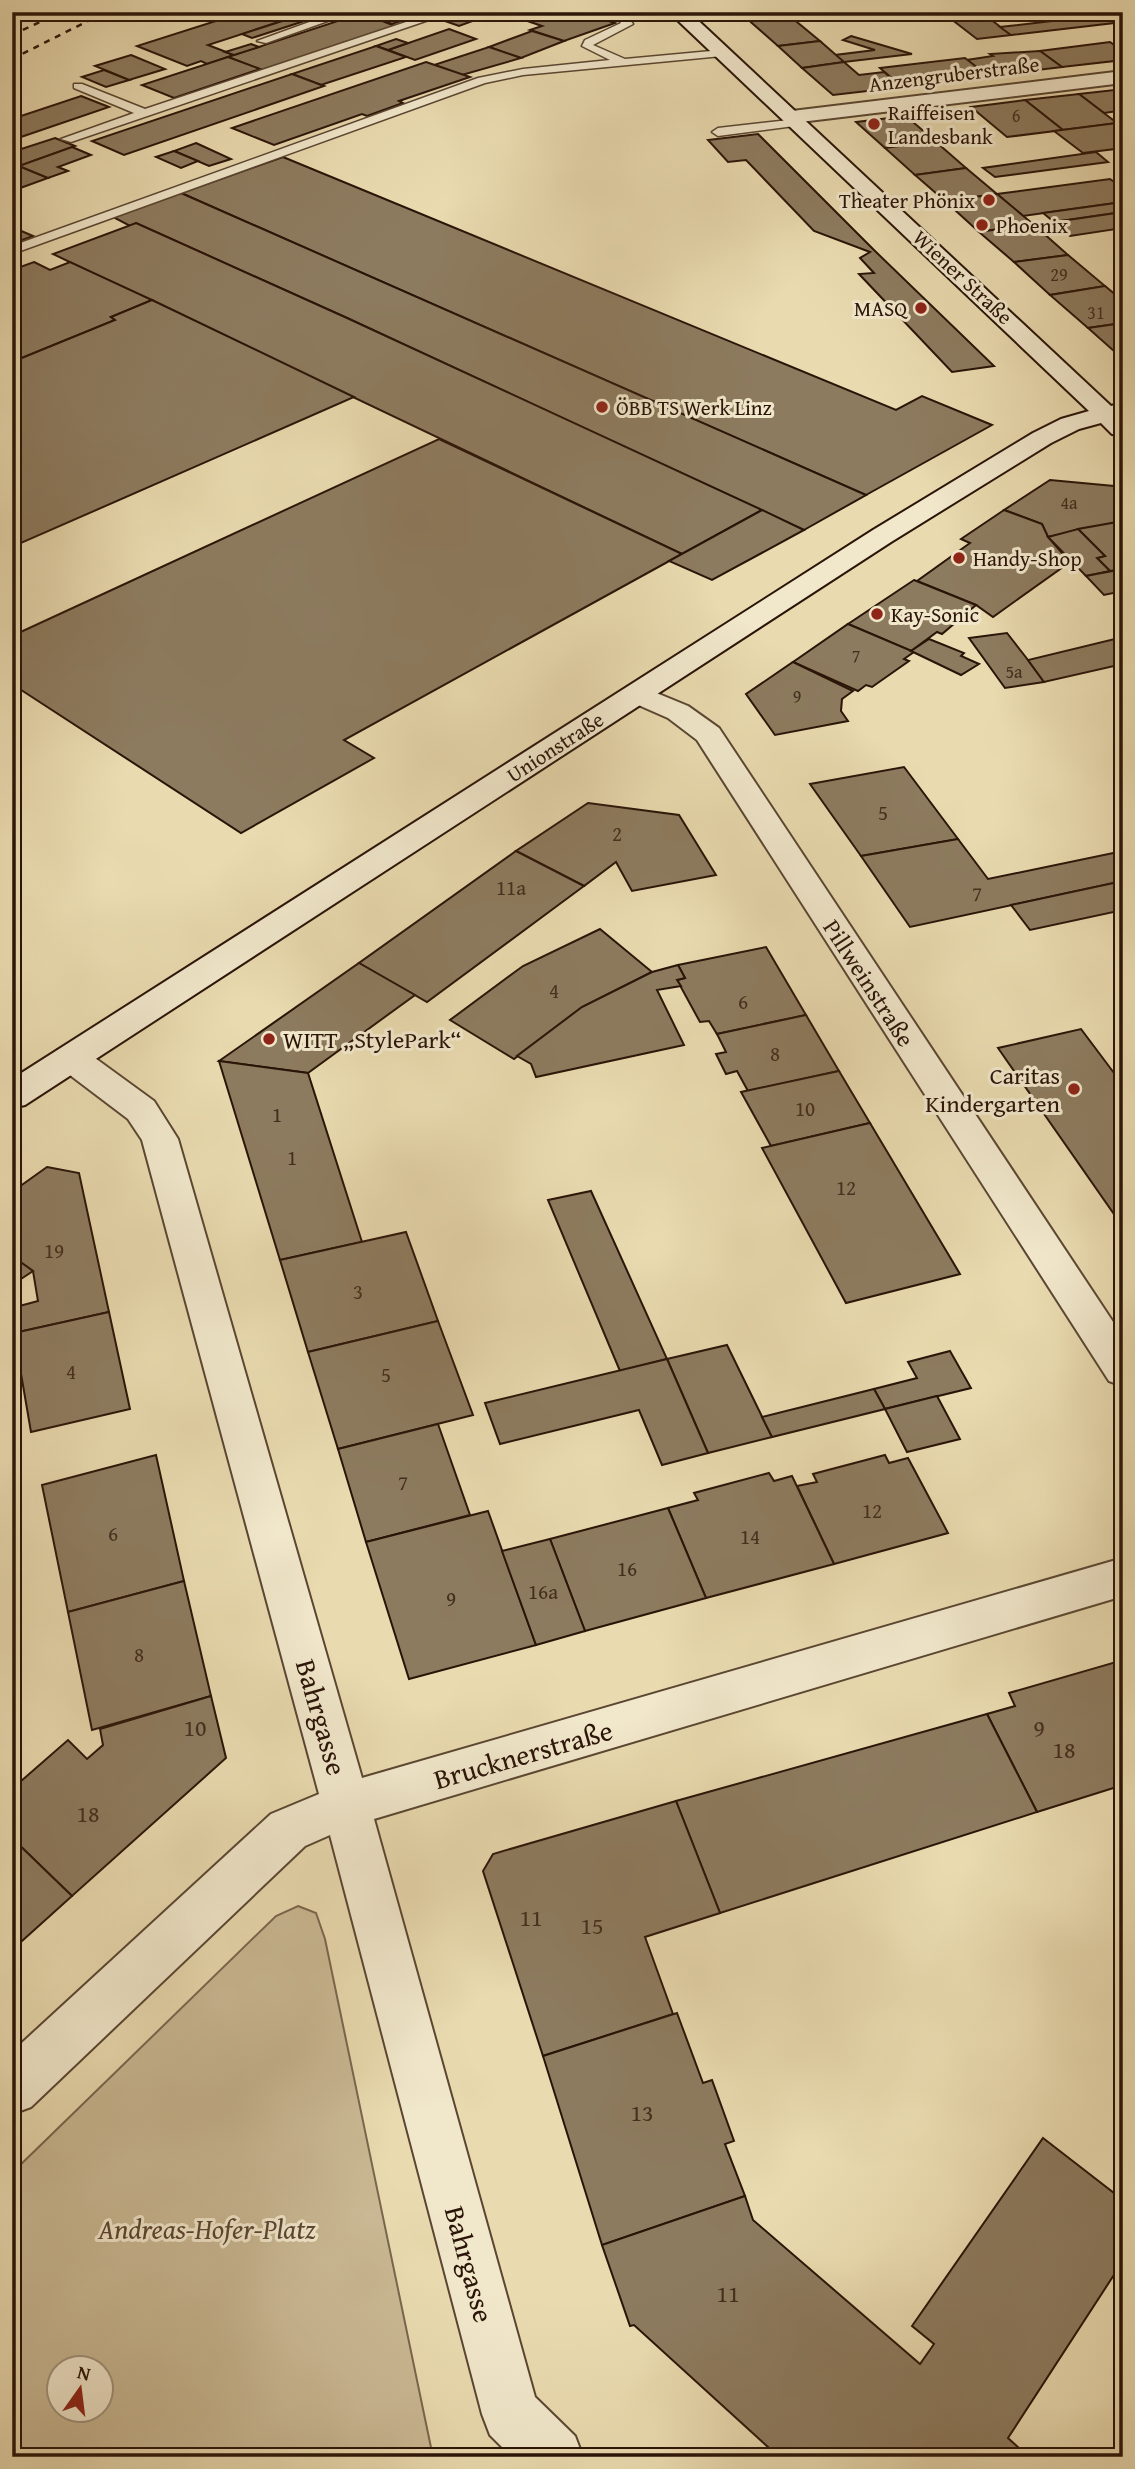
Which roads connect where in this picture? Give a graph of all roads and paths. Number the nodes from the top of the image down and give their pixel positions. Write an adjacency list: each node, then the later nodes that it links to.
1 (348, 12): 5 (lane)
2 (447, 12): 10 (lane)
3 (618, 12): 7 (lane)
4 (678, 12): 6 (street, Wiener Straße)
5 (262, 41)
6 (722, 53): 7 (lane); 11 (street, Wiener Straße)
7 (624, 63): 14 (lane)
8 (1123, 76): 11 (street, Anzengruberstraße)
9 (78, 86): 10 (lane)
10 (144, 113): 13 (lane)
11 (795, 120): 12 (lane); 15 (street, Wiener Straße)
12 (718, 132)
13 (67, 139)
14 (12, 250)
15 (1117, 418): 16 (street, Unionstraße)
16 (637, 694): 17 (street, Unionstraße); 19 (street, Pillweinstraße)
17 (71, 1058): 18 (street, Unionstraße); 21 (street, Bahrgasse)
18 (12, 1096)
19 (1123, 1370)
20 (1123, 1577): 21 (street, Brucknerstraße)
21 (346, 1805): 22 (street, Brucknerstraße); 23 (street, Bahrgasse)
22 (12, 2088)
23 (554, 2457)

